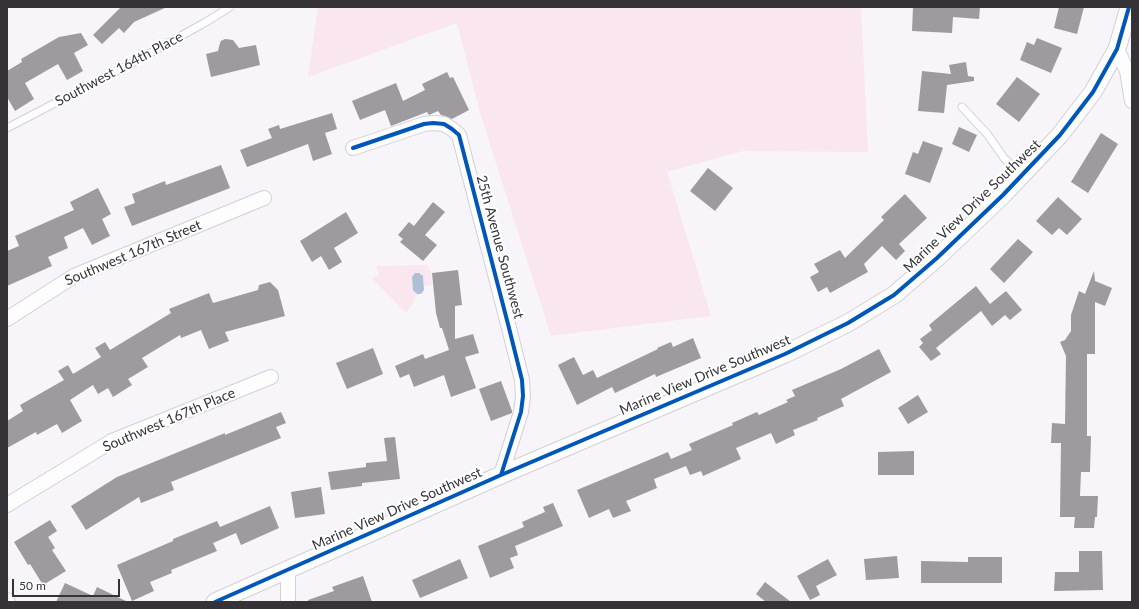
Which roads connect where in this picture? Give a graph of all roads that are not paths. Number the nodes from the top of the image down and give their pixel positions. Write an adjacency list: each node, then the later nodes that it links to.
1 (230, 7): 6 (lane, Southwest 164th Place)
2 (1129, 7): 3 (street, Marine View Drive Southwest)
3 (1117, 49): 4 (street); 8 (street, Marine View Drive Southwest)
4 (1132, 101)
5 (962, 106): 8 (lane)
6 (7, 128)
7 (353, 148): 12 (street, 25th Avenue Southwest)
8 (1022, 176): 12 (street, Marine View Drive Southwest)
9 (264, 198): 10 (street, Southwest 167th Street)
10 (7, 319)
11 (271, 378): 13 (street, Southwest 167th Place)
12 (501, 475): 14 (street, Marine View Drive Southwest)
13 (7, 505)
14 (288, 570): 15 (street, Marine View Drive Southwest); 16 (street)
15 (215, 602)
16 (288, 602)

